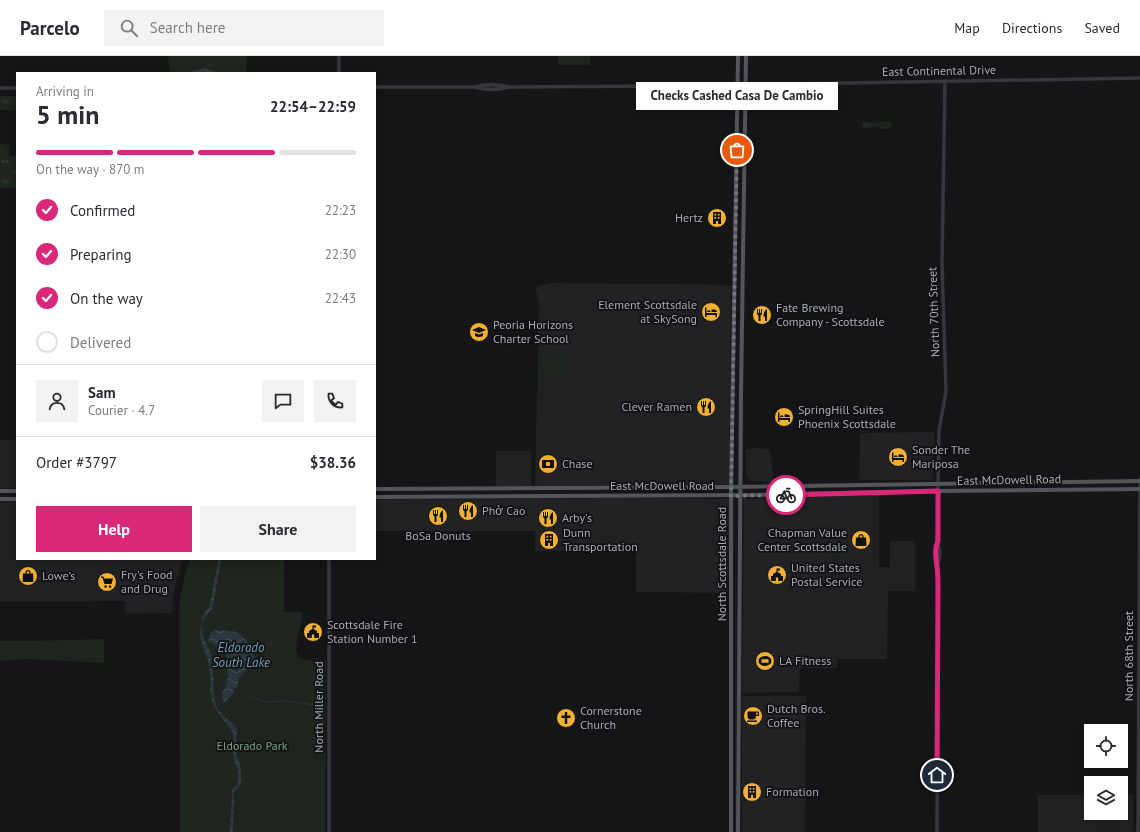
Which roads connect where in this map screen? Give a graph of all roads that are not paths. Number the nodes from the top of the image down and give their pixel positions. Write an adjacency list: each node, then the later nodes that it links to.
1 (339, 56): 6 (street)
2 (738, 56): 9 (main road, North Scottsdale Road)
3 (746, 56): 10 (main road, North Scottsdale Road)
4 (197, 72): 5 (street)
5 (211, 72)
6 (338, 72)
7 (1140, 78): 8 (street, East Continental Drive)
8 (945, 81): 10 (street, East Continental Drive); 17 (street, North 70th Street)
9 (738, 85): 10 (street, East Continental Drive); 11 (street, East Continental Drive); 20 (main road, North Scottsdale Road)
10 (745, 85): 19 (main road, North Scottsdale Road)
11 (376, 87)
12 (0, 88): 13 (street)
13 (16, 88)
14 (1140, 480): 16 (main road, East McDowell Road); 22 (street, North 68th Street)
15 (1029, 482): 16 (main road, East McDowell Road); 17 (main road, East McDowell Road); 23 (main road)
16 (1066, 482): 24 (main road)
17 (938, 483): 18 (main road, East McDowell Road); 27 (street, North 70th Street)
18 (833, 485): 19 (main road, East McDowell Road); 28 (main road)
19 (741, 486): 20 (main road, East McDowell Road); 30 (main road, North Scottsdale Road)
20 (732, 487): 21 (main road, East McDowell Road); 29 (main road, North Scottsdale Road)
21 (376, 489)
22 (1140, 489): 24 (main road, East McDowell Road); 39 (street, North 68th Street)
23 (1029, 490): 24 (main road, East McDowell Road); 27 (main road, East McDowell Road)
24 (1066, 490)
25 (0, 491): 26 (main road)
26 (16, 491)
27 (938, 491): 28 (main road, East McDowell Road); 38 (street, North 70th Street)
28 (833, 493): 30 (main road, East McDowell Road)
29 (731, 496): 30 (main road, East McDowell Road); 31 (main road, East McDowell Road); 36 (main road, North Scottsdale Road)
30 (741, 496): 37 (main road, North Scottsdale Road)
31 (376, 497)
32 (0, 499): 33 (main road)
33 (16, 499)
34 (329, 560): 35 (street, North Miller Road)
35 (329, 832)
36 (732, 832)
37 (738, 832)
38 (937, 832)
39 (1138, 832)

